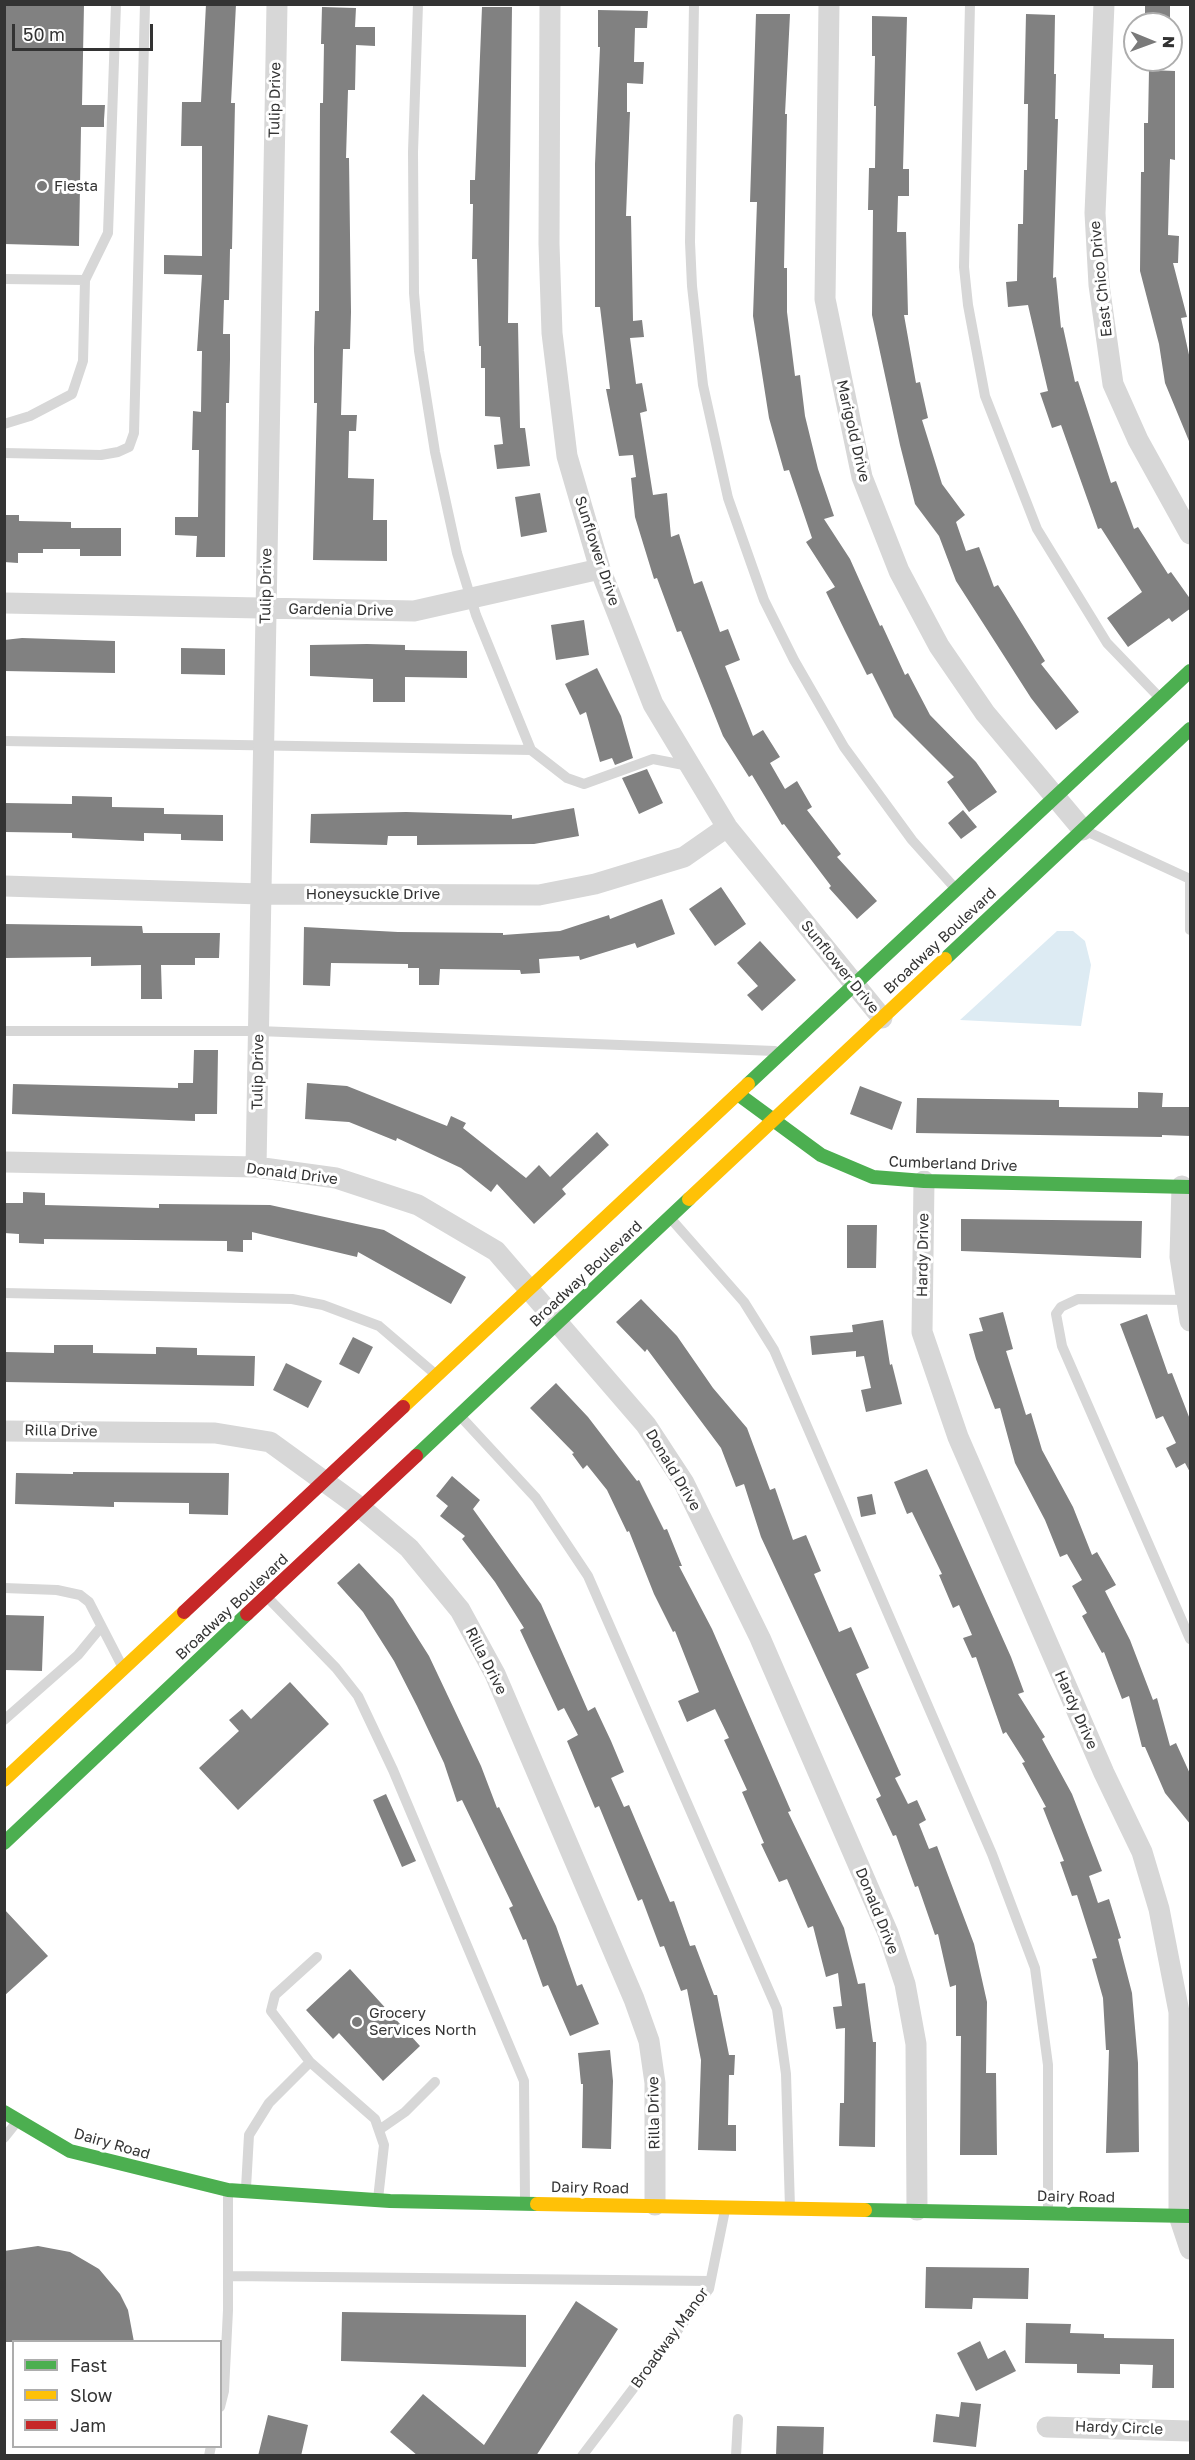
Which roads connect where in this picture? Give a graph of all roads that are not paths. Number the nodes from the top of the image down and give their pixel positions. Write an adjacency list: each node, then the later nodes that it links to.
1 (116, 4): 11 (lane)
2 (145, 4): 13 (lane)
3 (277, 4): 18 (street, Tulip Drive)
4 (418, 4): 16 (lane)
5 (550, 4): 15 (street, Sunflower Drive)
6 (694, 4): 32 (lane)
7 (829, 4): 26 (street, Marigold Drive)
8 (970, 4): 20 (lane)
9 (1104, 4): 14 (street, East Chico Drive)
10 (4, 279): 11 (lane)
11 (85, 280): 12 (lane)
12 (4, 424)
13 (4, 453)
14 (1191, 534)
15 (600, 569): 16 (street, Gardenia Drive); 25 (street, Sunflower Drive)
16 (471, 600): 18 (street, Gardenia Drive); 24 (lane)
17 (4, 603): 18 (street, Gardenia Drive)
18 (266, 609): 23 (street, Tulip Drive)
19 (1191, 671): 20 (main road, Broadway Boulevard)
20 (1161, 698): 26 (main road, Broadway Boulevard)
21 (1191, 729): 28 (main road, Broadway Boulevard)
22 (4, 741): 23 (lane)
23 (262, 744): 24 (lane); 33 (street, Tulip Drive)
24 (531, 750): 25 (lane)
25 (690, 766): 27 (street, Sunflower Drive)
26 (1057, 796): 28 (street, Marigold Drive); 32 (main road, Broadway Boulevard)
27 (727, 827): 33 (street, Honeysuckle Drive); 35 (street, Sunflower Drive)
28 (1083, 830): 30 (lane); 36 (main road, Broadway Boulevard)
29 (1191, 872): 30 (lane)
30 (1190, 879): 34 (lane)
31 (4, 886): 33 (street, Honeysuckle Drive)
32 (956, 890): 35 (main road, Broadway Boulevard)
33 (261, 894): 38 (street, Tulip Drive)
34 (1191, 930)
35 (855, 984): 36 (street, Sunflower Drive); 39 (main road, Broadway Boulevard)
36 (882, 1018): 41 (main road, Broadway Boulevard)
37 (4, 1031): 38 (lane)
38 (258, 1031): 39 (lane); 43 (street, Tulip Drive)
39 (784, 1051): 40 (main road, Broadway Boulevard)
40 (738, 1094): 41 (main road, Cumberland Drive); 47 (main road, Broadway Boulevard)
41 (775, 1119): 44 (main road, Cumberland Drive); 46 (main road, Broadway Boulevard)
42 (4, 1162): 43 (street, Donald Drive)
43 (256, 1167): 47 (street, Donald Drive)
44 (924, 1181): 45 (main road, Cumberland Drive); 81 (street, Hardy Drive)
45 (1186, 1186): 49 (street)
46 (670, 1218): 51 (main road, Broadway Boulevard); 80 (lane)
47 (529, 1290): 51 (street, Donald Drive); 52 (main road, Broadway Boulevard)
48 (4, 1293): 52 (lane)
49 (1188, 1300): 50 (street); 60 (lane)
50 (1191, 1321)
51 (557, 1324): 53 (main road, Broadway Boulevard); 79 (street, Donald Drive)
52 (437, 1376): 55 (main road, Broadway Boulevard)
53 (460, 1415): 56 (main road, Broadway Boulevard); 78 (lane)
54 (4, 1431): 55 (street, Rilla Drive)
55 (323, 1482): 56 (street, Rilla Drive); 61 (main road, Broadway Boulevard)
56 (361, 1508): 58 (main road, Broadway Boulevard); 76 (street, Rilla Drive)
57 (4, 1588): 59 (lane)
58 (267, 1597): 64 (main road, Broadway Boulevard); 75 (lane)
59 (101, 1627): 61 (lane); 62 (lane)
60 (1191, 1639)
61 (123, 1669): 63 (main road, Broadway Boulevard)
62 (4, 1720)
63 (7, 1774)
64 (4, 1843)
65 (317, 1957): 66 (lane)
66 (310, 2062): 70 (lane); 73 (lane)
67 (435, 2082): 70 (lane)
68 (4, 2112): 69 (main road, Dairy Road)
69 (18, 2120): 71 (lane); 72 (main road, Dairy Road)
70 (378, 2130): 74 (lane)
71 (4, 2138)
72 (228, 2190): 73 (main road, Dairy Road); 83 (lane)
73 (246, 2192): 74 (main road, Dairy Road)
74 (378, 2200): 75 (main road, Dairy Road)
75 (525, 2204): 76 (main road, Dairy Road)
76 (655, 2205): 77 (main road, Dairy Road)
77 (726, 2207): 78 (main road, Dairy Road); 84 (lane, Broadway Manor)
78 (790, 2208): 79 (main road, Dairy Road)
79 (917, 2210): 80 (main road, Dairy Road)
80 (1048, 2213): 81 (main road, Dairy Road)
81 (1185, 2216): 82 (street, Hardy Drive)
82 (1191, 2249)
83 (228, 2276): 84 (lane); 85 (lane)
84 (710, 2281): 89 (lane, Broadway Manor)
85 (222, 2399)
86 (738, 2420): 90 (lane)
87 (1047, 2427): 88 (street, Hardy Circle)
88 (1191, 2431)
89 (582, 2456)
90 (736, 2456)

